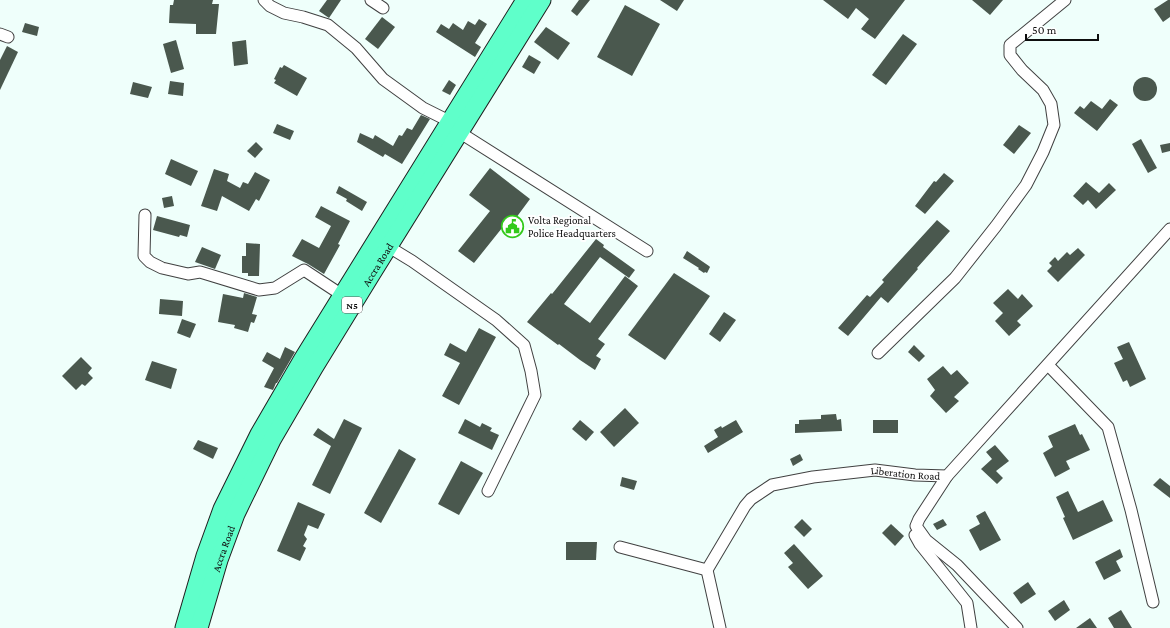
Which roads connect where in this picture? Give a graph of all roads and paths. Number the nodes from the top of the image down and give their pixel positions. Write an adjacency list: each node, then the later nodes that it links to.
1 (264, 0): 7 (street)
2 (371, 0): 6 (street)
3 (525, 0): 7 (main road, Accra Road / N5)
4 (542, 0): 7 (main road, Accra Road / N5)
5 (1065, 0): 13 (street)
6 (383, 8)
7 (454, 127): 10 (main road, Accra Road / N5); 11 (street); 12 (main road, Accra Road / N5)
8 (144, 215): 12 (street)
9 (1170, 229): 14 (street, Liberation Road)
10 (389, 247): 16 (street); 22 (main road, Accra Road / N5)
11 (647, 251)
12 (342, 295): 21 (main road, Accra Road / N5)
13 (878, 353)
14 (1048, 365): 15 (street, Liberation Road); 20 (street)
15 (947, 476): 17 (street); 19 (street, Liberation Road)
16 (488, 491)
17 (916, 526): 24 (street); 25 (street)
18 (620, 547): 19 (street)
19 (707, 570): 23 (street)
20 (1153, 602)
21 (184, 628)
22 (199, 628)
23 (720, 628)
24 (971, 628)
25 (1017, 628)

